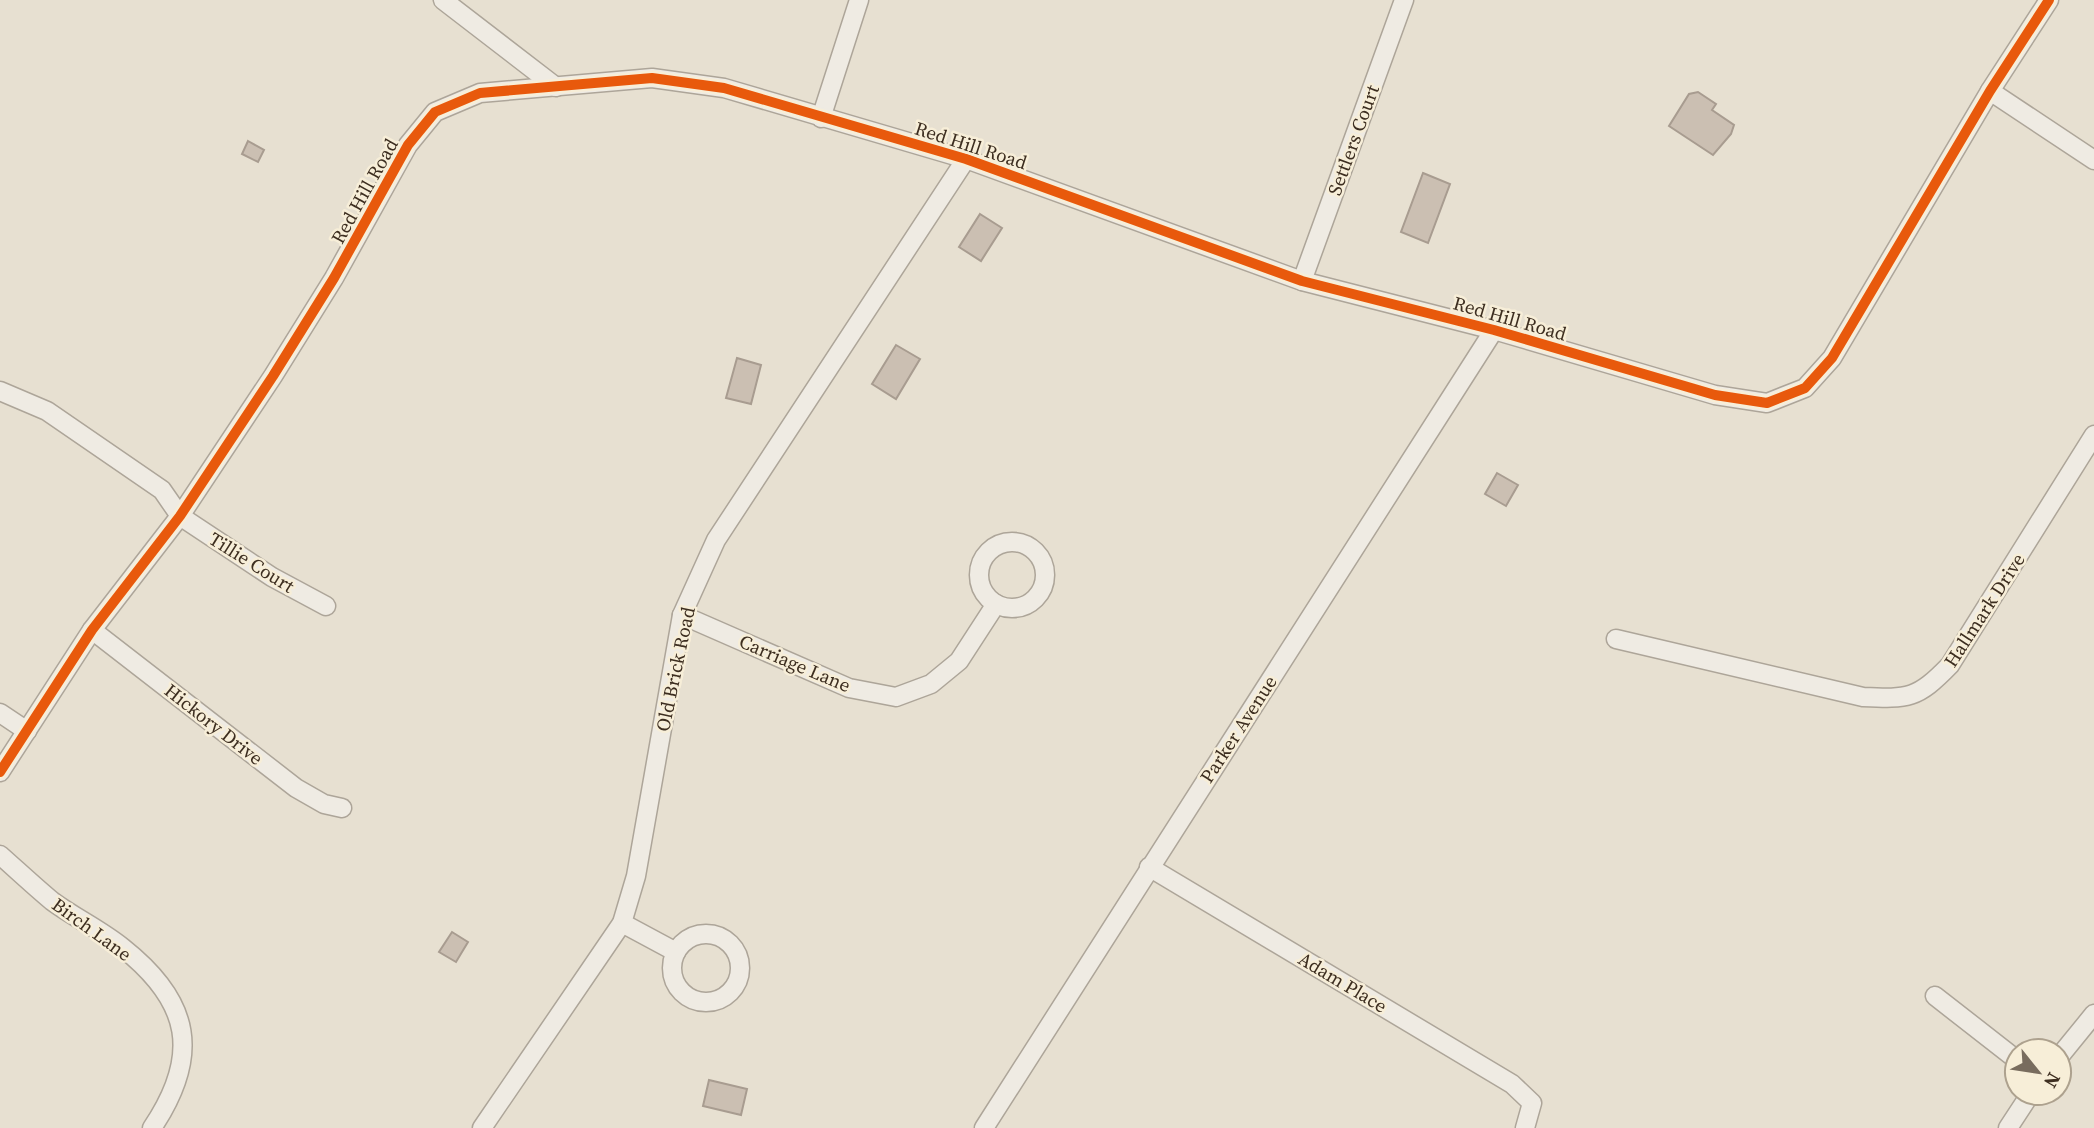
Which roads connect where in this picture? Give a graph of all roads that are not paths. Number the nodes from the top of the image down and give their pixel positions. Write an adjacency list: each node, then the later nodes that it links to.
1 (443, 0): 5 (street)
2 (859, 0): 7 (street)
3 (1404, 0): 10 (street, Settlers Court)
4 (2049, 0): 6 (street, Red Hill Road)
5 (556, 87): 7 (street, Red Hill Road); 14 (street, Red Hill Road)
6 (1990, 91): 9 (street); 11 (street, Red Hill Road)
7 (821, 118): 8 (street, Red Hill Road)
8 (965, 159): 10 (street, Red Hill Road); 17 (street, Old Brick Road)
9 (2094, 160)
10 (1302, 281): 11 (street, Red Hill Road)
11 (1494, 330): 25 (street, Parker Avenue)
12 (0, 391): 14 (street, Tillie Court)
13 (2094, 435): 19 (street, Hallmark Drive)
14 (180, 516): 16 (street, Tillie Court); 18 (street, Red Hill Road)
15 (996, 604): 17 (street, Carriage Lane)
16 (326, 606)
17 (682, 615): 26 (street, Old Brick Road)
18 (92, 630): 21 (street, Red Hill Road); 23 (street, Hickory Drive)
19 (1616, 639)
20 (0, 713): 21 (street)
21 (27, 731): 22 (street, Red Hill Road)
22 (0, 772)
23 (342, 808)
24 (0, 855): 33 (street, Birch Lane)
25 (1149, 867): 35 (street, Parker Avenue); 36 (street, Adam Place)
26 (622, 923): 27 (street); 34 (street, Old Brick Road)
27 (676, 952)
28 (1935, 996): 31 (street)
29 (2094, 1014): 30 (street)
30 (2073, 1040)
31 (2003, 1049)
32 (2022, 1107): 37 (street)
33 (152, 1128)
34 (482, 1128)
35 (984, 1128)
36 (1525, 1128)
37 (2008, 1128)

